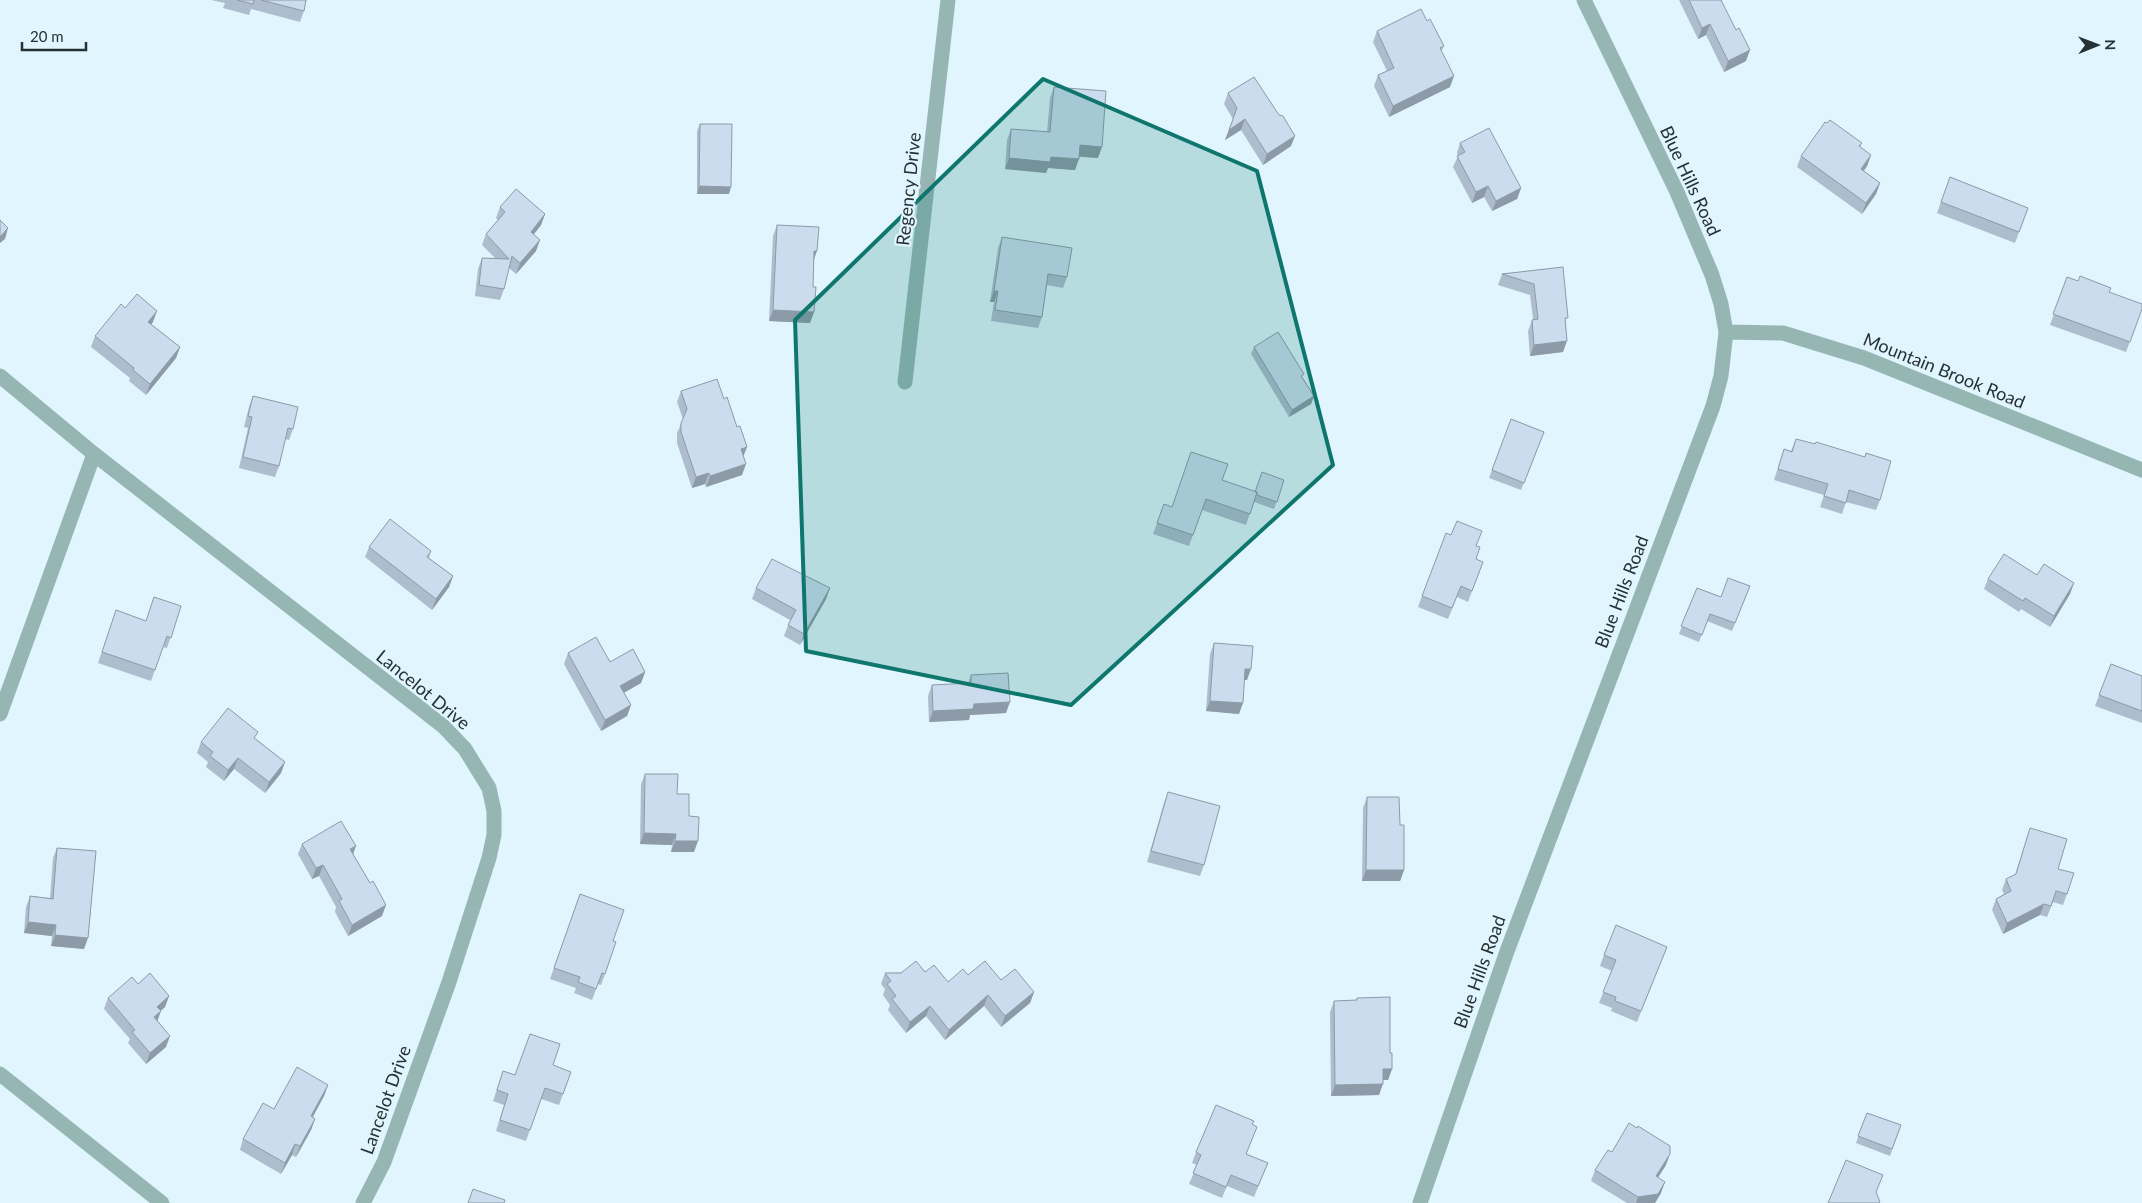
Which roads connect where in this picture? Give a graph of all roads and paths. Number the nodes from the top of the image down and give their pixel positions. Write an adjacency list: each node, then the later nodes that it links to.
1 (948, 0): 5 (street, Regency Drive)
2 (1584, 0): 3 (street, Blue Hills Road)
3 (1726, 332): 7 (street, Mountain Brook Road); 12 (street, Blue Hills Road)
4 (0, 376): 6 (street, Lancelot Drive)
5 (905, 382)
6 (94, 454): 8 (street); 11 (street, Lancelot Drive)
7 (2142, 470)
8 (0, 714)
9 (0, 1074): 10 (street)
10 (162, 1203)
11 (363, 1203)
12 (1420, 1203)

